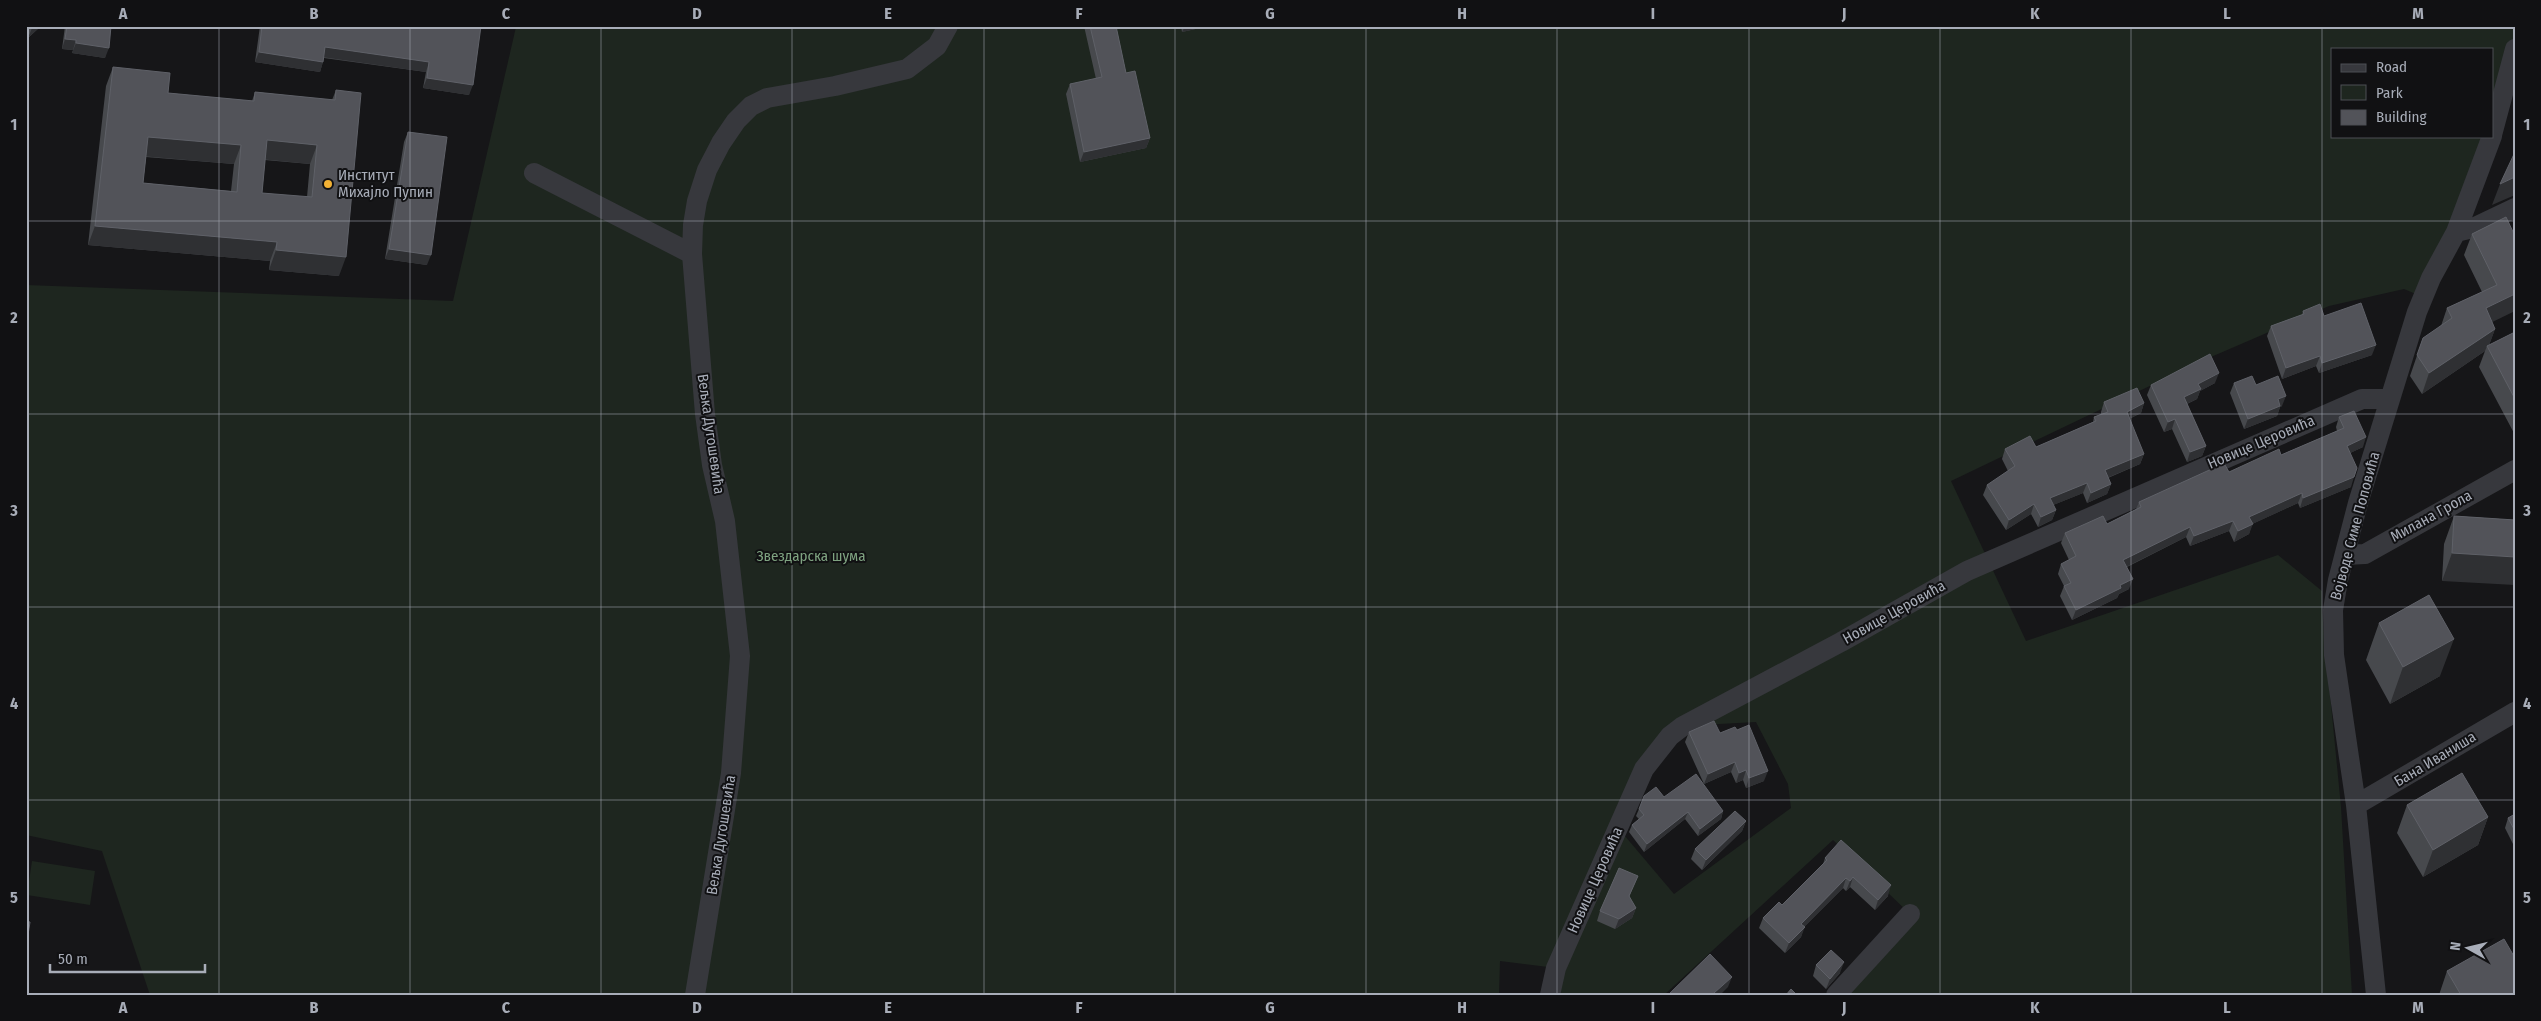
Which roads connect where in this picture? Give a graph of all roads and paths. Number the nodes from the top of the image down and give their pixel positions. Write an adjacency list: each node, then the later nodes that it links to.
1 (948, 26): 8 (street, Вељка Дугошевића)
2 (2515, 50): 3 (street, Војводе Симе Поповића)
3 (2494, 129)
4 (2491, 138): 7 (street, Војводе Симе Поповића)
5 (534, 173): 8 (street)
6 (2515, 208): 7 (street)
7 (2456, 232): 9 (street, Војводе Симе Поповића)
8 (692, 254): 15 (street, Вељка Дугошевића)
9 (2390, 399): 11 (street, Војводе Симе Поповића); 16 (street, Новице Церовића)
10 (2515, 470): 11 (street, Милана Грола)
11 (2345, 555): 13 (street, Војводе Симе Поповића)
12 (2515, 712): 13 (street, Бана Иваниша)
13 (2356, 805): 18 (street, Војводе Симе Поповића)
14 (1910, 914): 17 (street)
15 (695, 995)
16 (1550, 995)
17 (1836, 995)
18 (2376, 995)

